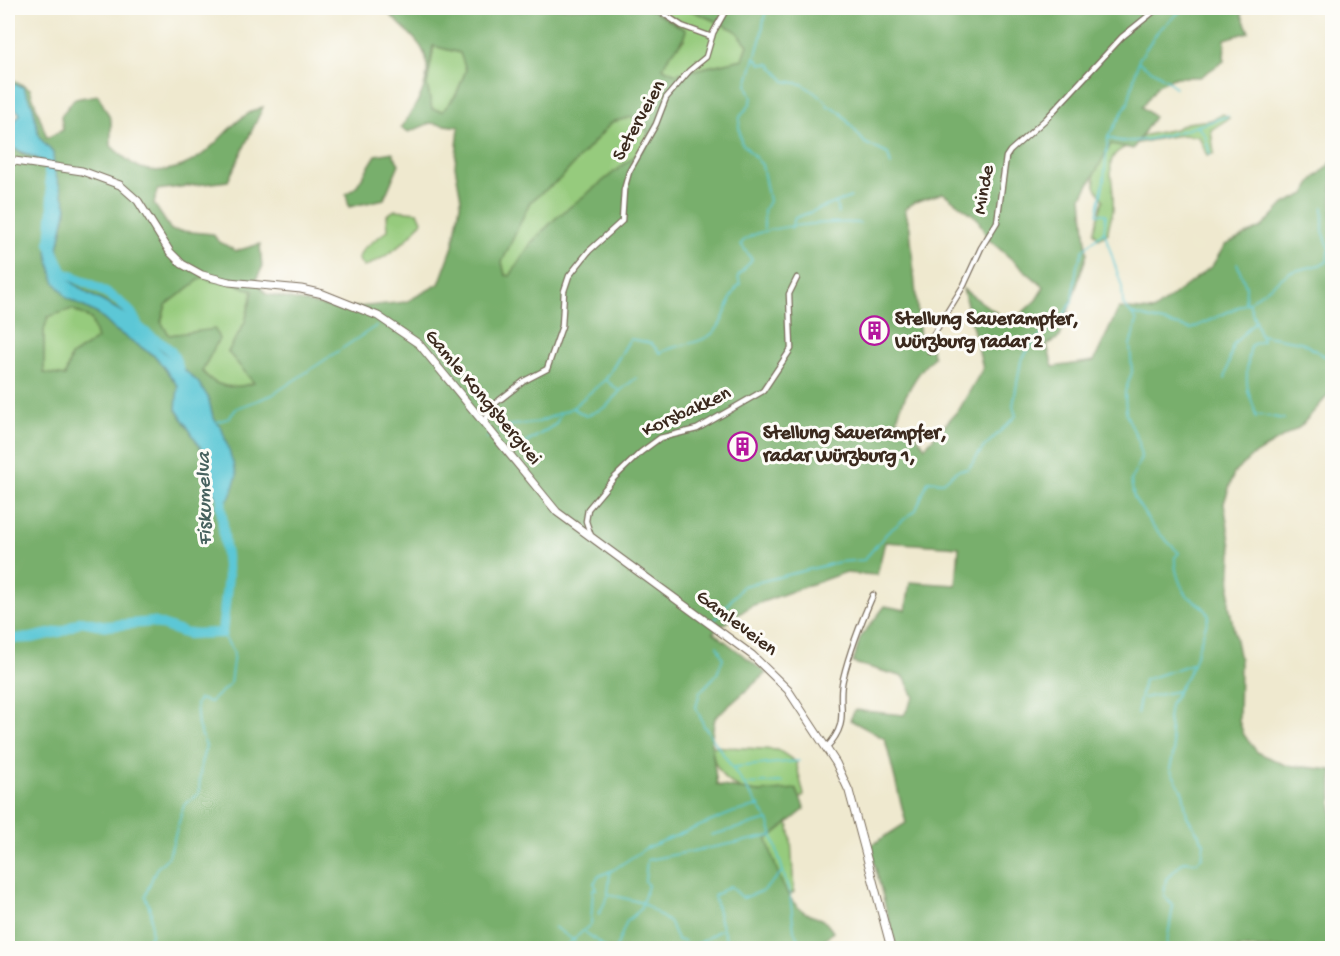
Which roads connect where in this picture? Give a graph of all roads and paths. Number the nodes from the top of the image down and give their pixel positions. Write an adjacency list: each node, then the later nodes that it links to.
1 (655, 8): 4 (street)
2 (727, 8): 4 (street, Seterveien)
3 (1158, 8): 7 (street, Minde)
4 (712, 37): 8 (street, Seterveien)
5 (8, 160): 8 (main road, Gamle Kongsbergvei)
6 (797, 278): 9 (street, Korsbakken)
7 (930, 352)
8 (485, 424): 9 (main road, Gamle Kongsbergvei)
9 (591, 539): 10 (main road, Gamle Kongsbergvei)
10 (604, 548): 12 (main road, Gamleveien)
11 (873, 595): 12 (street)
12 (826, 748): 13 (main road, Gamleveien)
13 (891, 948)

